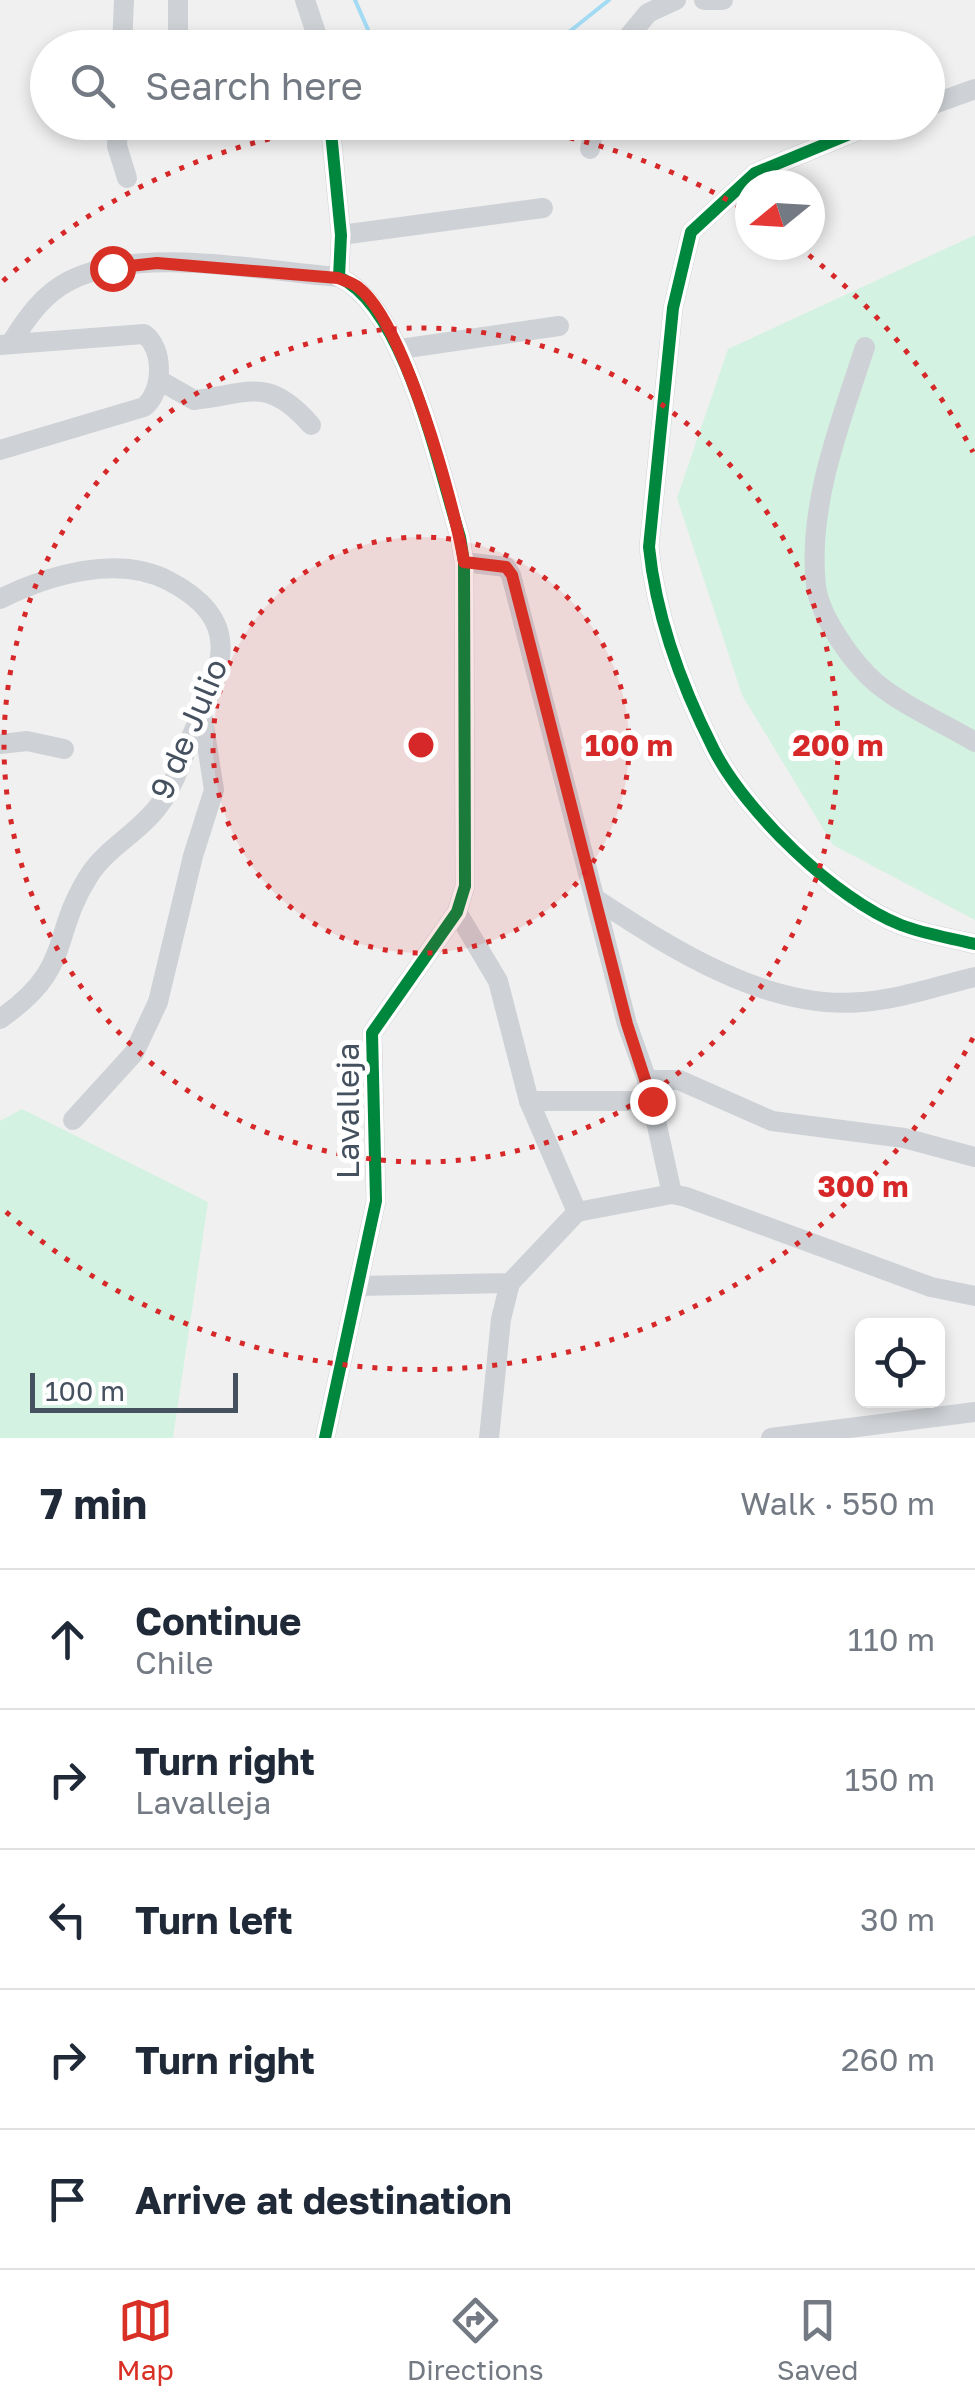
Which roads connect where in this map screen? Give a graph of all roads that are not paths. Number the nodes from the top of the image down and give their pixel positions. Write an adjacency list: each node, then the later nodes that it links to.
1 (124, 0): 7 (street)
2 (178, 0): 8 (street)
3 (306, 0): 9 (street)
4 (704, 0): 5 (street)
5 (723, 0)
6 (667, 1): 10 (street)
7 (123, 30)
8 (178, 30)
9 (315, 30)
10 (637, 30)
11 (975, 89): 12 (street)
12 (945, 100)
13 (117, 140): 18 (street)
14 (332, 140): 20 (street)
15 (592, 140): 17 (street)
16 (836, 140): 37 (street)
17 (590, 148)
18 (127, 178)
19 (543, 208): 20 (street)
20 (341, 235): 21 (street)
21 (338, 278): 23 (street); 25 (street, Lavalleja)
22 (559, 326): 25 (street)
23 (6, 344): 26 (street)
24 (865, 346): 32 (street)
25 (400, 348): 29 (street, Lavalleja)
26 (159, 380): 27 (street); 28 (street)
27 (312, 425)
28 (0, 450)
29 (464, 562): 35 (street); 36 (street, Lavalleja)
30 (0, 599): 31 (street, 9 de Julio)
31 (202, 713): 39 (street, 9 de Julio); 42 (street)
32 (975, 742)
33 (0, 744): 34 (street)
34 (64, 748)
35 (598, 901): 38 (street); 40 (street)
36 (457, 912): 41 (street); 47 (street, Lavalleja)
37 (975, 944)
38 (975, 977)
39 (0, 1019)
40 (650, 1090): 41 (street); 43 (street); 44 (street)
41 (529, 1101): 45 (street)
42 (74, 1120)
43 (975, 1157)
44 (672, 1194): 45 (street); 48 (street)
45 (577, 1212): 46 (street)
46 (510, 1283): 47 (street); 51 (street)
47 (358, 1286): 50 (street, Lavalleja)
48 (975, 1296)
49 (975, 1412): 52 (street)
50 (325, 1438)
51 (489, 1438)
52 (771, 1438)

